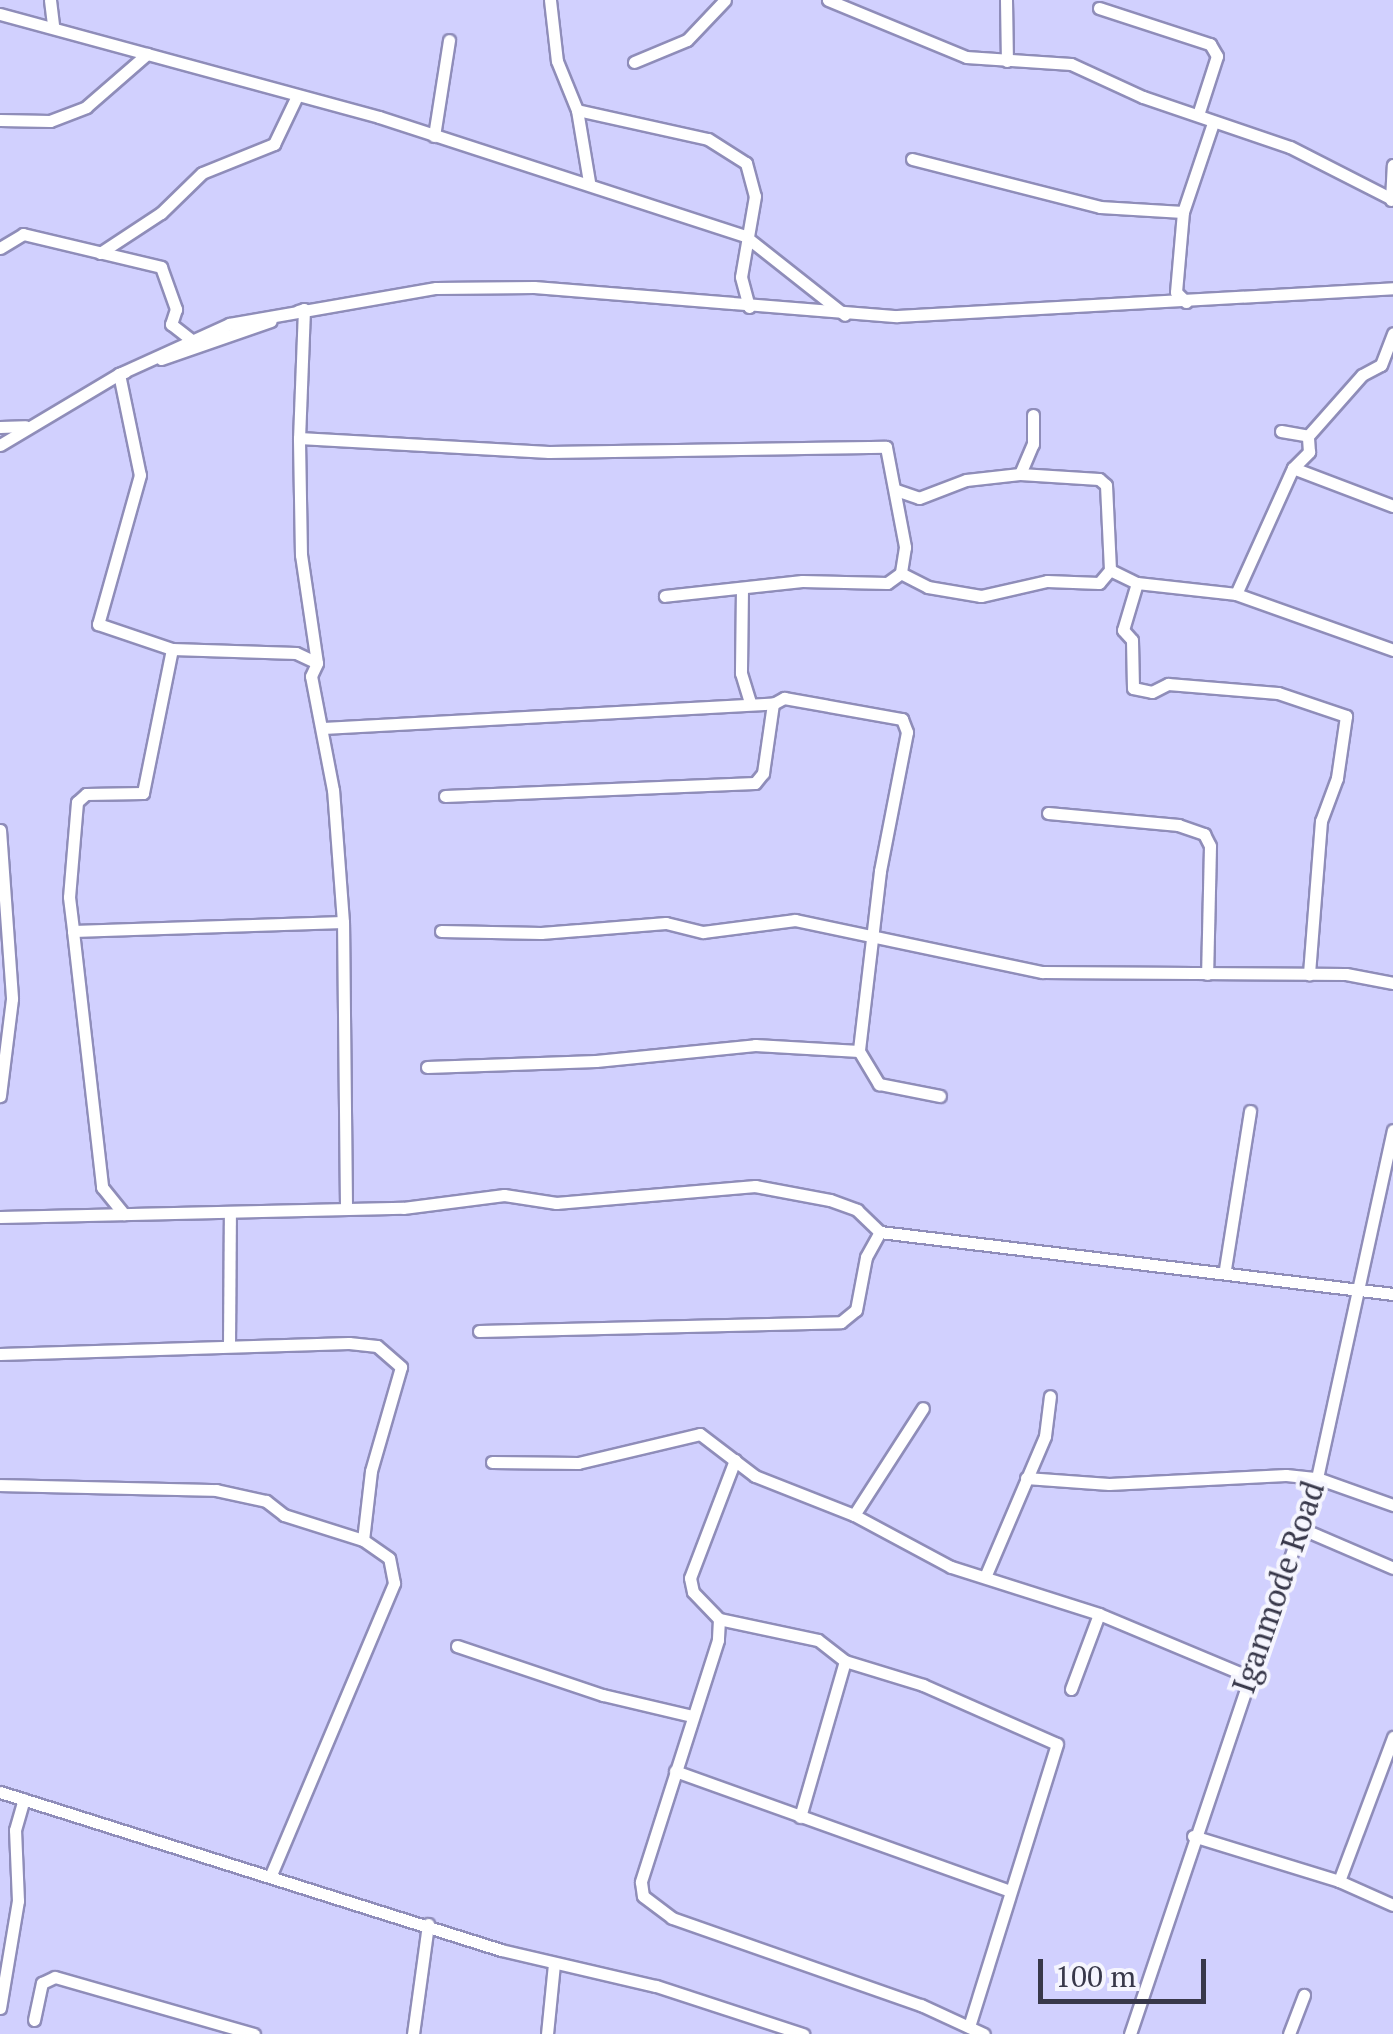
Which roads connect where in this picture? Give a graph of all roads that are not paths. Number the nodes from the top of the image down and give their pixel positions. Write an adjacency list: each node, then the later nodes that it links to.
1 (50, 0): 8 (street)
2 (550, 0): 14 (street)
3 (725, 0): 12 (street)
4 (828, 0): 11 (street)
5 (1006, 0): 11 (street)
6 (1099, 8): 15 (street)
7 (0, 14): 8 (street)
8 (53, 26): 10 (street)
9 (449, 40): 18 (street)
10 (147, 54): 13 (street); 16 (street)
11 (1007, 61): 15 (street)
12 (634, 62)
13 (298, 96): 18 (street); 28 (street)
14 (577, 110): 22 (street); 26 (street)
15 (1198, 115): 17 (street)
16 (0, 120)
17 (1213, 124): 23 (street); 25 (street)
18 (434, 136): 22 (street)
19 (912, 159): 25 (street)
20 (1393, 166): 21 (street)
21 (1388, 181): 23 (street); 24 (street)
22 (589, 182): 27 (street)
23 (1374, 188): 24 (street)
24 (1392, 200)
25 (1183, 212): 34 (street)
26 (748, 217): 27 (street); 29 (street)
27 (731, 231): 29 (street)
28 (123, 234): 31 (street); 32 (street)
29 (745, 236): 35 (street); 36 (street)
30 (0, 248): 31 (street)
31 (100, 253): 32 (street)
32 (130, 257): 38 (street)
33 (1393, 288): 34 (street)
34 (1186, 302): 36 (street)
35 (750, 307): 36 (street); 38 (street)
36 (846, 316)
37 (1393, 333): 44 (street)
38 (190, 339): 39 (street)
39 (119, 374): 41 (street); 45 (street); 57 (street)
40 (1033, 415): 48 (street)
41 (25, 426): 42 (street); 46 (street)
42 (0, 427)
43 (1281, 431): 44 (street)
44 (1308, 436): 47 (street)
45 (299, 438): 49 (street); 59 (street)
46 (0, 445)
47 (1293, 468): 50 (street); 55 (street)
48 (1020, 474): 49 (street); 51 (street)
49 (896, 490): 52 (street)
50 (1392, 503)
51 (1110, 570): 52 (street); 53 (street)
52 (901, 574): 54 (street)
53 (1137, 583): 55 (street); 71 (street)
54 (742, 588): 56 (street); 60 (street)
55 (1236, 594): 58 (street)
56 (666, 596)
57 (172, 649): 59 (street); 67 (street)
58 (1393, 650)
59 (317, 664): 62 (street)
60 (750, 702): 61 (street); 62 (street)
61 (773, 704): 63 (street); 69 (street)
62 (323, 728): 66 (street)
63 (445, 796)
64 (1048, 812): 70 (street)
65 (0, 830): 75 (street)
66 (343, 922): 67 (street); 80 (street)
67 (73, 931): 81 (street)
68 (441, 931): 69 (street)
69 (875, 936): 70 (street); 73 (street)
70 (1206, 974): 71 (street)
71 (1309, 975): 72 (street)
72 (1393, 983)
73 (859, 1052): 74 (street); 76 (street)
74 (427, 1067)
75 (0, 1096)
76 (940, 1096)
77 (1250, 1112): 85 (street)
78 (1393, 1130): 79 (street, Iganmode Road)
79 (1391, 1156): 86 (street, Iganmode Road)
80 (346, 1205): 82 (street); 84 (street)
81 (124, 1214): 82 (street); 83 (street)
82 (230, 1214): 89 (street)
83 (0, 1217)
84 (880, 1232): 85 (street); 88 (street)
85 (1225, 1269): 86 (street)
86 (1362, 1289): 87 (street); 96 (street, Iganmode Road)
87 (1393, 1294)
88 (479, 1331)
89 (229, 1346): 90 (street); 101 (street)
90 (0, 1354)
91 (1050, 1396): 95 (street)
92 (923, 1408): 99 (street)
93 (735, 1460): 94 (street); 99 (street); 105 (street)
94 (492, 1462)
95 (1026, 1478): 96 (street); 103 (street)
96 (1317, 1478): 98 (street); 100 (street, Iganmode Road)
97 (0, 1485): 101 (street)
98 (1393, 1505)
99 (854, 1515): 103 (street)
100 (1298, 1527): 102 (street); 108 (street, Iganmode Road)
101 (362, 1540): 118 (street)
102 (1393, 1568)
103 (985, 1576): 104 (street)
104 (1099, 1614): 108 (street); 109 (street)
105 (719, 1619): 107 (street); 110 (street)
106 (457, 1646): 110 (street)
107 (845, 1661): 116 (street); 120 (street)
108 (1247, 1676): 117 (street, Iganmode Road)
109 (1071, 1689)
110 (692, 1716): 112 (street)
111 (1393, 1737): 113 (street)
112 (674, 1771): 116 (street); 127 (street)
113 (1387, 1778): 119 (street)
114 (0, 1792): 115 (street)
115 (24, 1799): 118 (street); 125 (street)
116 (800, 1817): 120 (street)
117 (1193, 1836): 119 (street); 134 (street, Iganmode Road)
118 (270, 1877): 122 (street)
119 (1339, 1881): 121 (street)
120 (1010, 1891): 127 (street)
121 (1393, 1905)
122 (428, 1924): 123 (street); 130 (street)
123 (554, 1964): 128 (street); 131 (street)
124 (1304, 1996): 135 (street)
125 (0, 2008)
126 (34, 2020): 129 (street)
127 (969, 2027): 133 (street)
128 (766, 2029): 132 (street)
129 (254, 2034)
130 (413, 2034)
131 (546, 2034)
132 (802, 2034)
133 (984, 2034)
134 (1130, 2034)
135 (1289, 2034)

